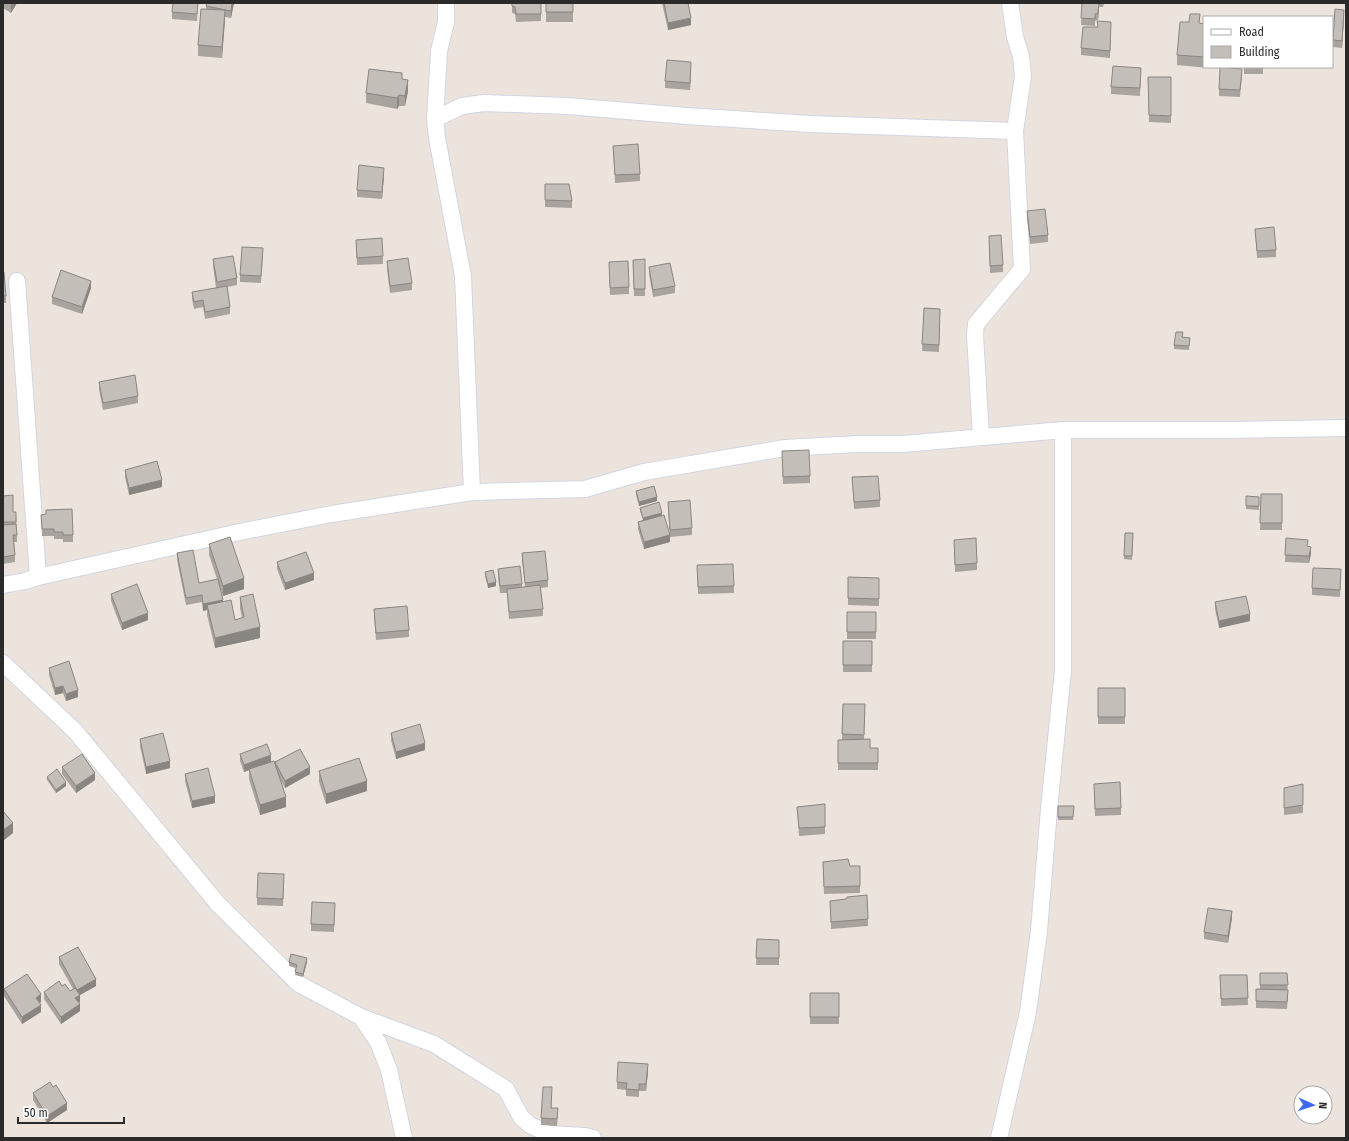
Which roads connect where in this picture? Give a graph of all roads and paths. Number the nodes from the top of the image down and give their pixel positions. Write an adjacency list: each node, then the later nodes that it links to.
1 (446, 3): 3 (street)
2 (1010, 3): 4 (street)
3 (435, 118): 4 (street); 9 (street)
4 (1015, 131): 8 (street)
5 (17, 281): 10 (street)
6 (1346, 428): 7 (street)
7 (1063, 430): 8 (street); 16 (street)
8 (981, 437): 9 (street)
9 (472, 492): 10 (street)
10 (38, 577): 11 (street)
11 (3, 585)
12 (3, 663): 13 (street)
13 (361, 1017): 14 (street); 15 (street)
14 (404, 1138)
15 (593, 1138)
16 (999, 1138)

